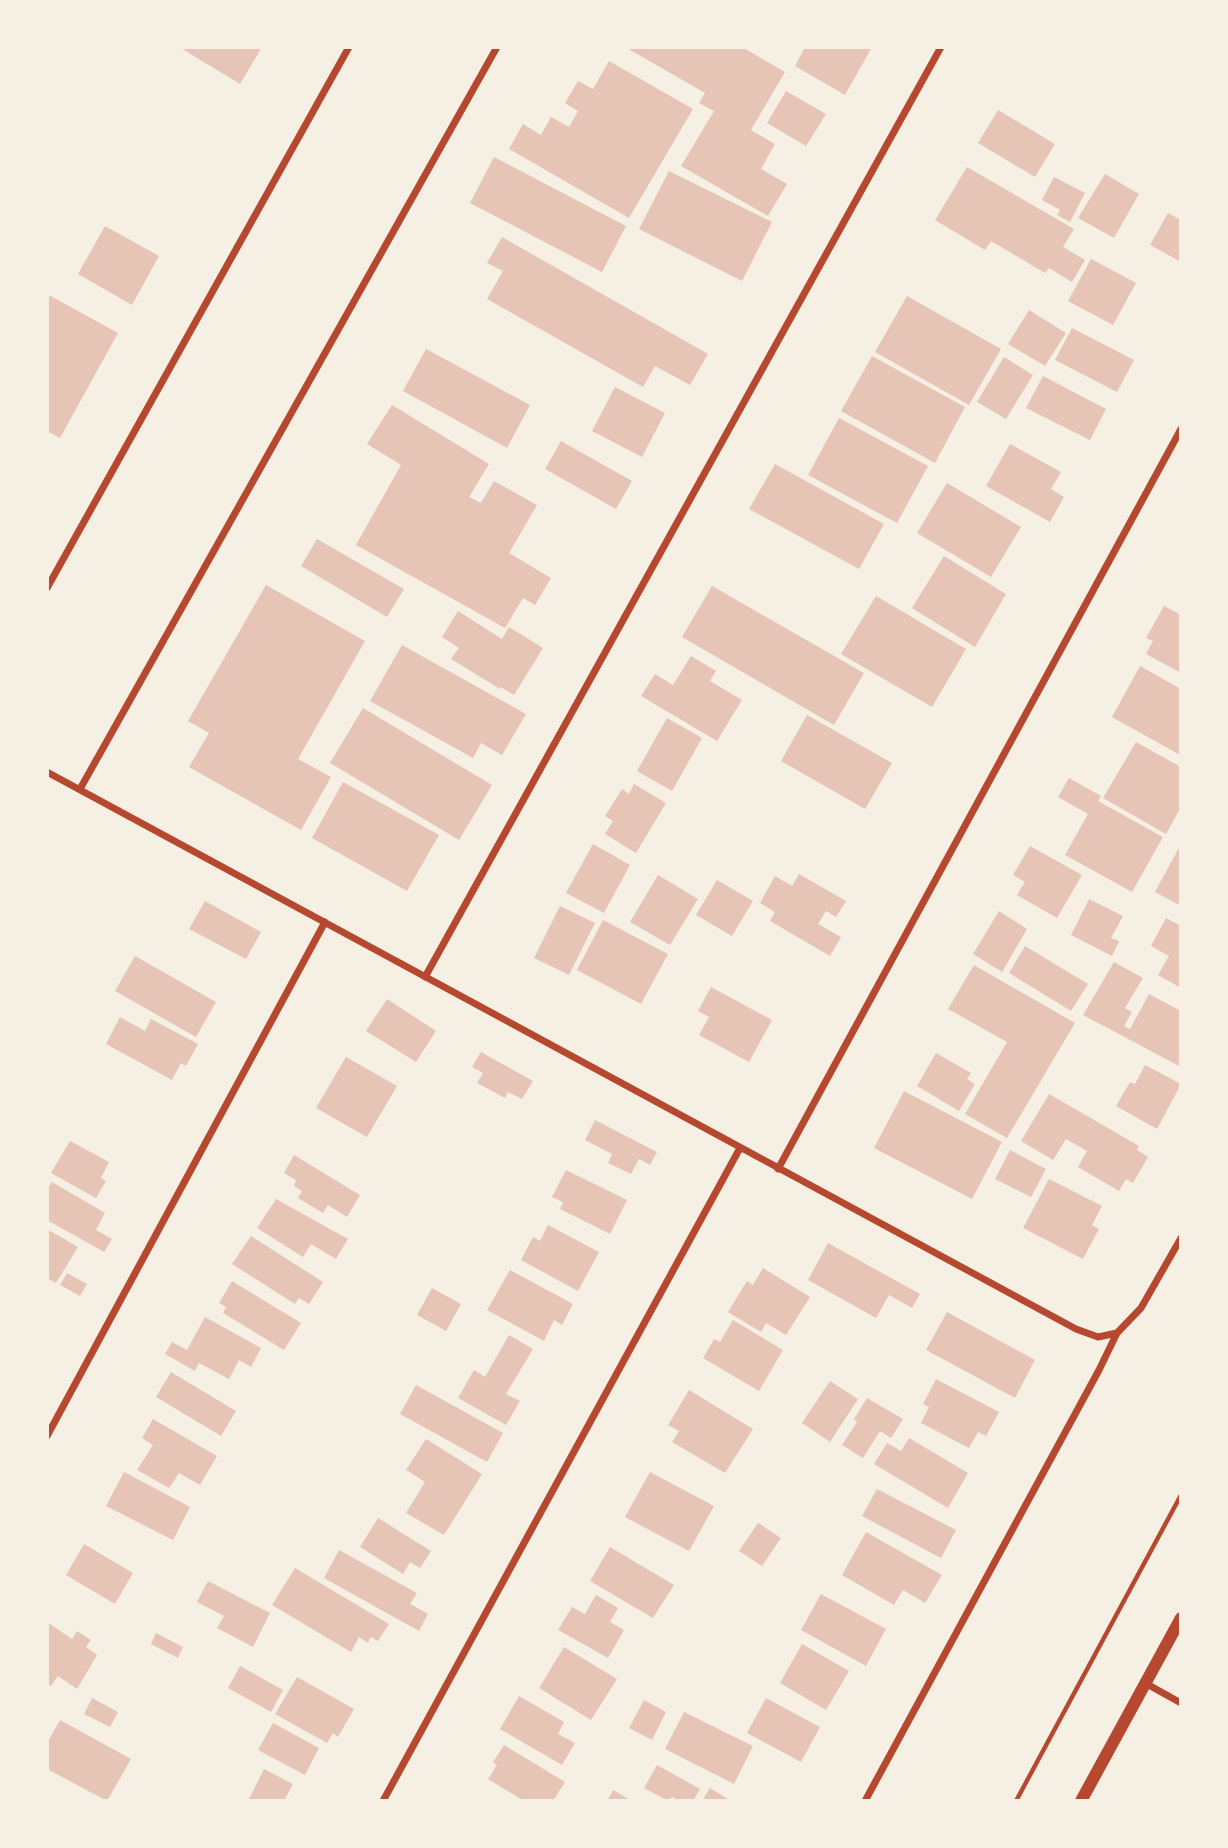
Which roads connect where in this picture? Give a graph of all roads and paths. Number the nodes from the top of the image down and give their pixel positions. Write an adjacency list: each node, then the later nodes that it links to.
1 (349, 47): 5 (street)
2 (498, 47): 7 (street)
3 (941, 47): 9 (street)
4 (1181, 429): 11 (street)
5 (47, 588)
6 (47, 772): 7 (street)
7 (80, 789): 8 (street)
8 (324, 922): 9 (street); 14 (street)
9 (425, 977): 10 (street)
10 (740, 1148): 11 (street); 19 (street)
11 (778, 1169): 13 (street)
12 (1181, 1238): 13 (street)
13 (1116, 1333): 20 (street)
14 (47, 1436)
15 (1181, 1495): 21 (path)
16 (1181, 1618): 17 (street)
17 (1145, 1683): 18 (street); 22 (street)
18 (1181, 1703)
19 (383, 1801)
20 (864, 1801)
21 (1016, 1801)
22 (1081, 1801)

